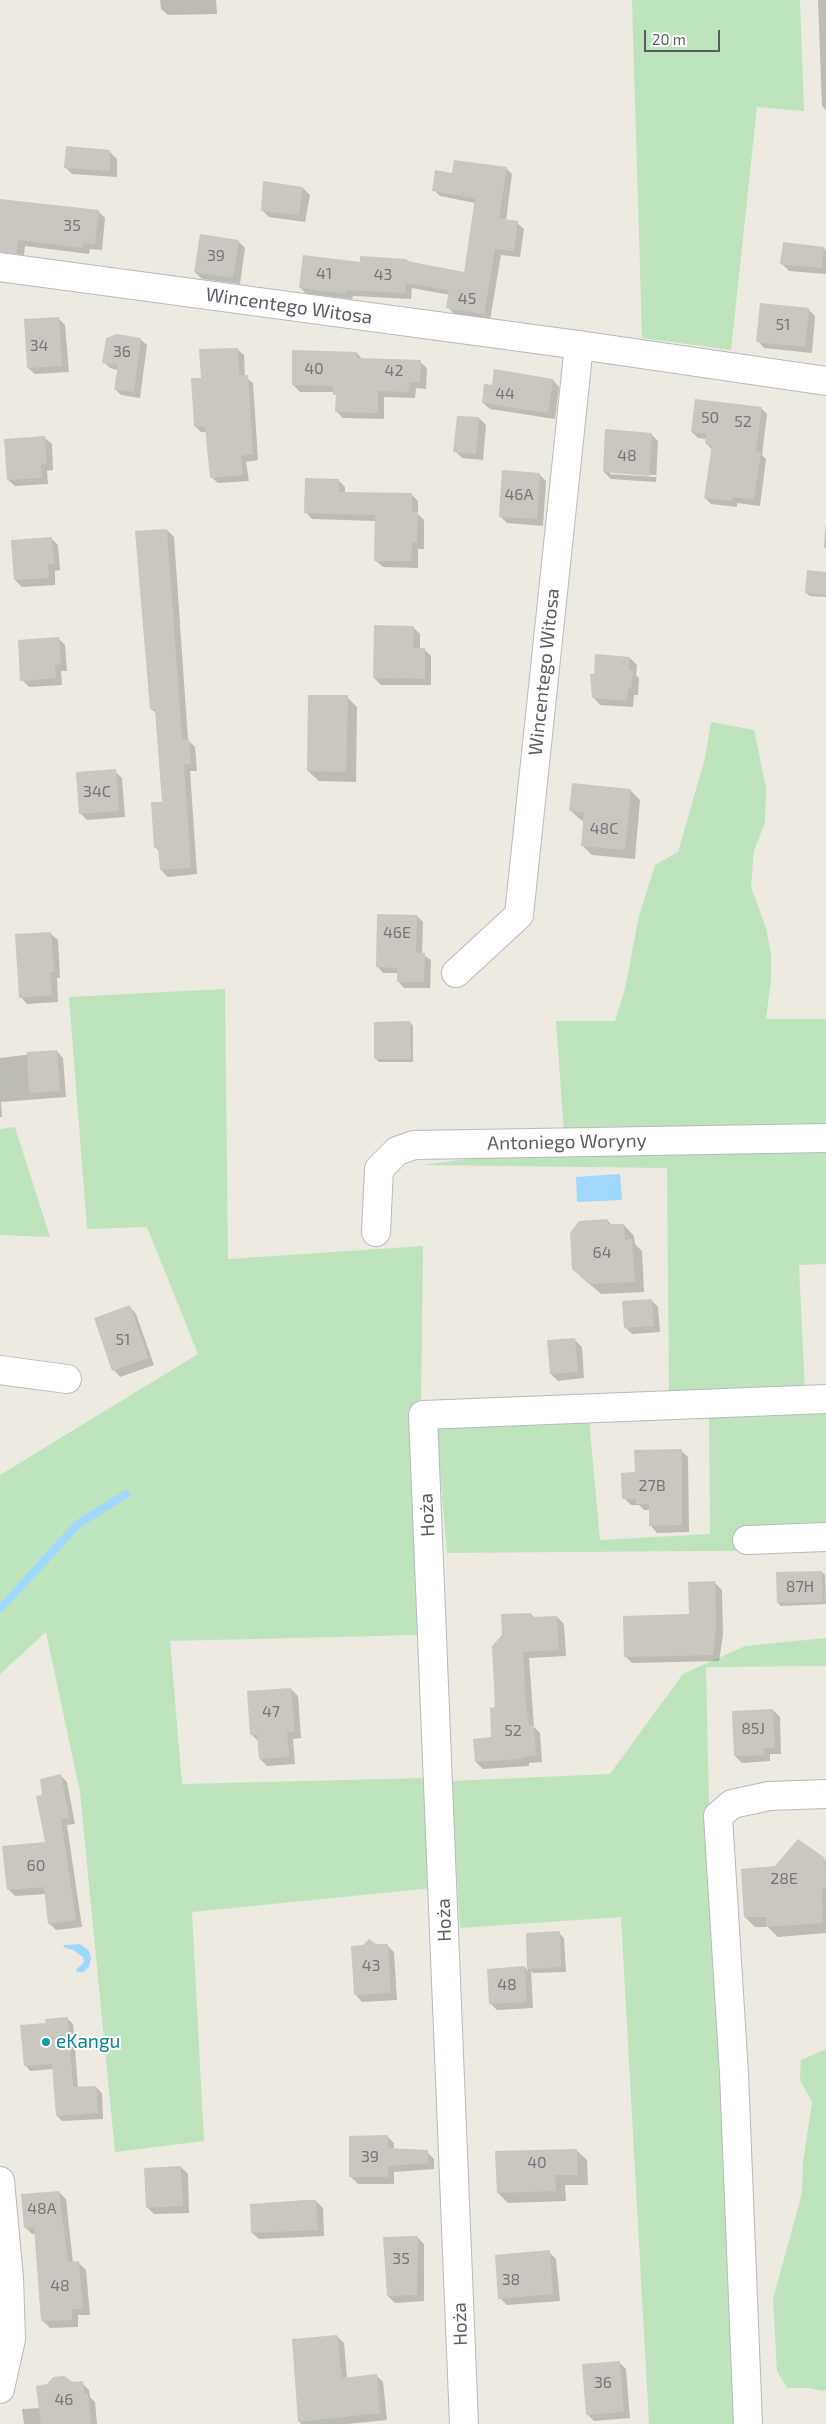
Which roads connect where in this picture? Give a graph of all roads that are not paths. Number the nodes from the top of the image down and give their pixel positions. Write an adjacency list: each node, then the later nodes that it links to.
1 (0, 267): 2 (street, Wincentego Witosa)
2 (578, 344): 3 (street, Wincentego Witosa); 4 (street, Wincentego Witosa)
3 (826, 381)
4 (456, 974)
5 (826, 1138): 6 (street, Antoniego Woryny)
6 (376, 1232)
7 (0, 1370): 8 (street)
8 (67, 1379)
9 (826, 1399): 15 (street, Hoża)
10 (826, 1537): 11 (street)
11 (747, 1540)
12 (826, 1794): 16 (street)
13 (0, 2181): 14 (street)
14 (0, 2388)
15 (464, 2424)
16 (748, 2424)

